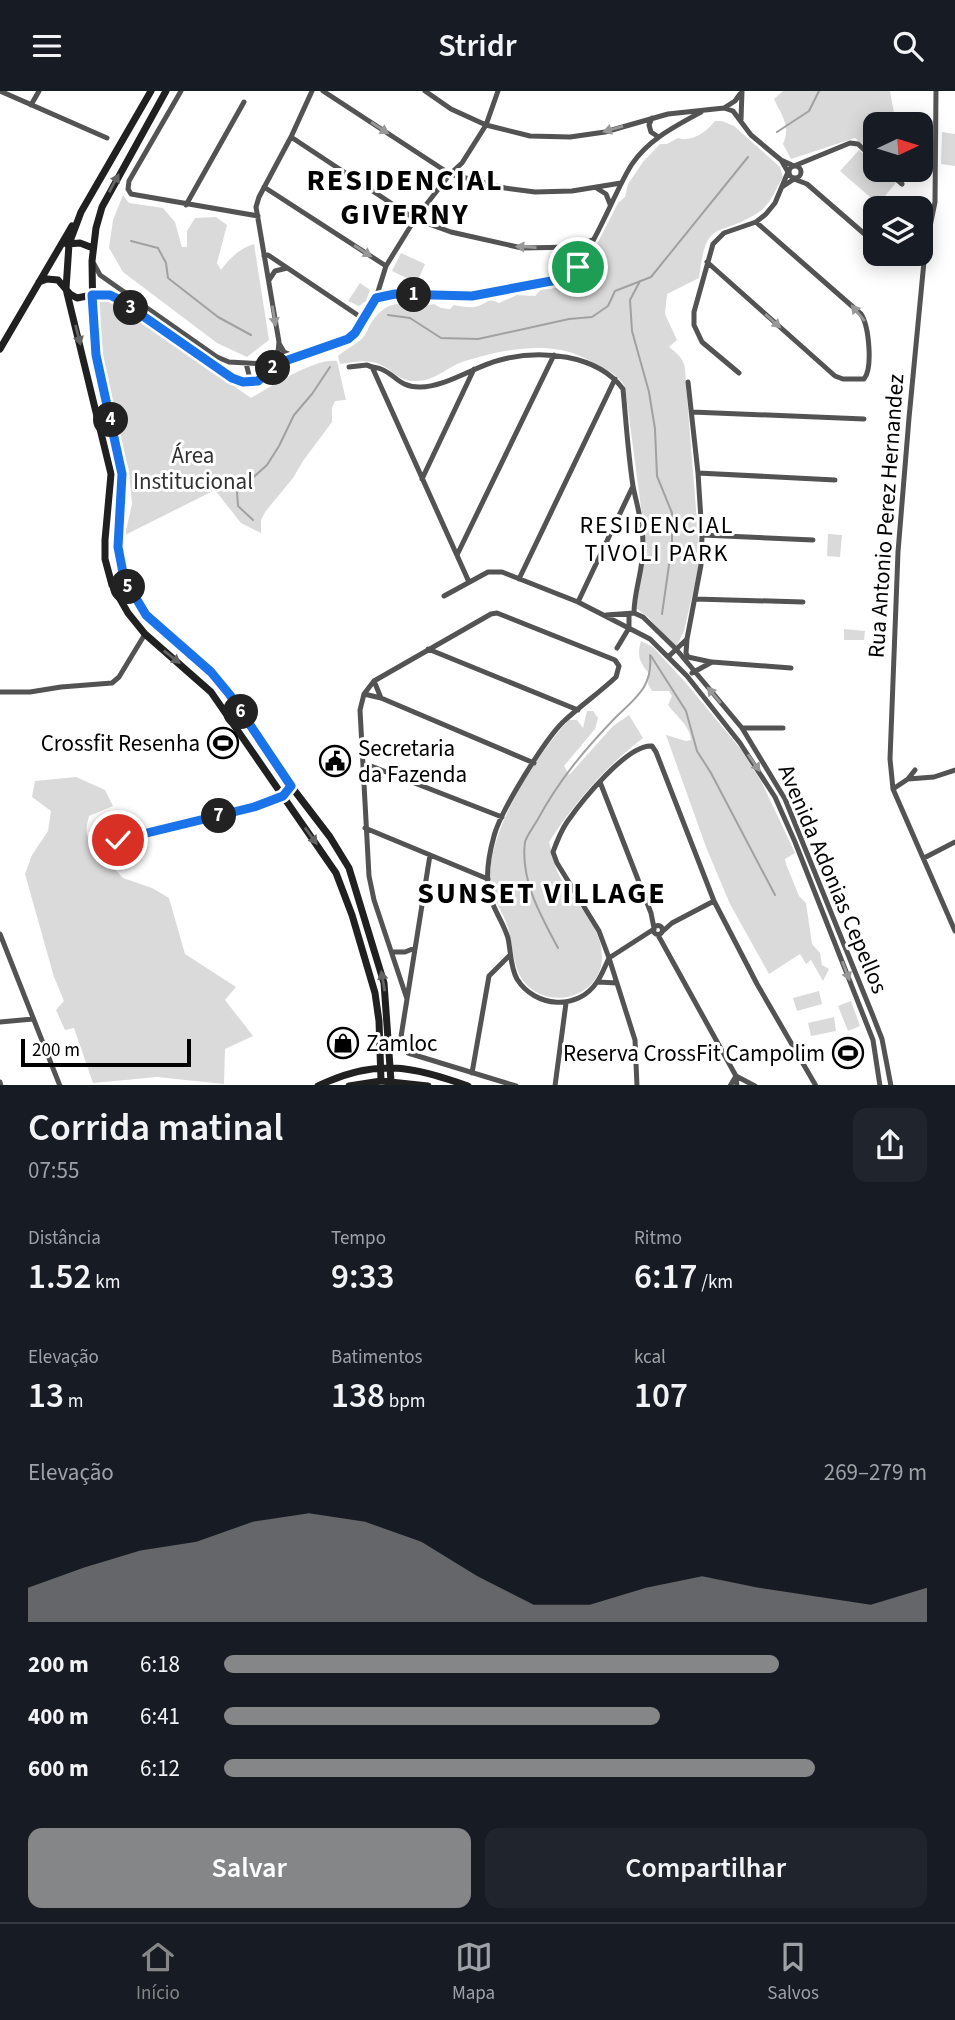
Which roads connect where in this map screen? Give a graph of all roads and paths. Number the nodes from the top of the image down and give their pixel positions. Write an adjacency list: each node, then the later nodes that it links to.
1 (0, 91): 13 (street)
2 (39, 91): 13 (street)
3 (151, 91): 41 (main road)
4 (166, 91): 49 (main road, one-way to 4)
5 (181, 91): 40 (street)
6 (312, 91): 22 (street)
7 (323, 91): 30 (street, one-way to 30)
8 (425, 91): 19 (street)
9 (498, 91): 19 (street)
10 (741, 91): 14 (street); 15 (street)
11 (936, 91): 134 (street, Rua Antonio Perez Hernandez)
12 (244, 102): 40 (street)
13 (31, 105): 23 (street)
14 (724, 108): 15 (street); 16 (street)
15 (737, 110): 25 (street)
16 (703, 111): 17 (street); 20 (street)
17 (668, 114): 18 (street); 20 (street)
18 (655, 116): 19 (street, one-way to 19); 21 (street)
19 (486, 125): 30 (street)
20 (673, 127): 21 (street)
21 (657, 136): 33 (street)
22 (291, 137): 36 (street); 43 (street)
23 (107, 138)
24 (863, 150): 26 (street)
25 (781, 160): 27 (street); 28 (street)
26 (809, 160): 27 (street); 29 (street)
27 (794, 166): 28 (street); 29 (street)
28 (788, 172): 31 (street); 37 (street)
29 (801, 172): 31 (street); 34 (street)
30 (450, 174): 38 (street); 43 (street)
31 (794, 179): 34 (street); 37 (street)
32 (900, 182): 35 (street)
33 (621, 183): 38 (street); 39 (street)
34 (807, 184): 45 (street)
35 (902, 184)
36 (264, 187): 42 (street); 54 (street, one-way to 54)
37 (782, 187): 44 (street)
38 (595, 188): 39 (street)
39 (610, 204): 46 (street)
40 (186, 205): 42 (street)
41 (81, 212): 47 (main road); 50 (main road)
42 (258, 216): 51 (street)
43 (415, 219): 48 (street, one-way to 43); 54 (street)
44 (756, 222): 53 (street); 57 (street, one-way to 44)
45 (863, 233)
46 (592, 240): 48 (street); 56 (street)
47 (69, 244): 49 (main road); 50 (main road); 61 (main road)
48 (564, 247): 56 (street)
49 (93, 248): 52 (main road)
50 (55, 254): 60 (main road)
51 (264, 256): 55 (street); 58 (street)
52 (92, 261): 62 (main road); 70 (street)
53 (707, 262): 57 (street); 59 (street)
54 (386, 266): 63 (street)
55 (287, 268): 58 (street); 64 (street)
56 (575, 269): 63 (street)
57 (722, 275): 59 (street)
58 (269, 280): 66 (street, one-way to 66)
59 (704, 280): 76 (street)
60 (38, 282): 61 (main road); 65 (main road)
61 (66, 289): 62 (main road); 93 (main road, one-way to 93)
62 (92, 295): 80 (street); 94 (main road)
63 (376, 298): 64 (street)
64 (362, 318): 67 (street)
65 (0, 349)
66 (277, 350): 69 (street); 70 (street)
67 (313, 352): 69 (street); 71 (street)
68 (554, 355): 74 (street); 77 (street); 97 (street)
69 (297, 357): 79 (street)
70 (245, 363): 80 (street)
71 (284, 367)
72 (349, 367): 73 (street)
73 (373, 369): 78 (street); 82 (street)
74 (474, 369): 78 (street); 88 (street)
75 (274, 373): 79 (street)
76 (739, 373)
77 (615, 379): 83 (street); 84 (street)
78 (395, 380): 82 (street)
79 (258, 381): 80 (street)
80 (245, 382)
81 (688, 382): 85 (street)
82 (384, 393): 88 (street)
83 (608, 394): 84 (street); 98 (street)
84 (623, 397): 90 (street)
85 (692, 412): 86 (street); 87 (street)
86 (864, 419)
87 (698, 473): 89 (street); 95 (street)
88 (422, 479): 97 (street)
89 (835, 480)
90 (633, 486): 91 (street); 92 (street)
91 (622, 509): 92 (street); 103 (street)
92 (639, 509): 101 (street)
93 (108, 510): 94 (street); 109 (main road)
94 (120, 512): 108 (main road)
95 (702, 535): 96 (street); 102 (street)
96 (813, 540)
97 (457, 555): 99 (street)
98 (519, 579): 99 (street, Avenida Adonias Cepellos); 103 (street, Avenida Adonias Cepellos)
99 (469, 582): 100 (street, Avenida Adonias Cepellos)
100 (444, 596)
101 (634, 596): 105 (street); 105 (street)
102 (695, 599): 104 (street); 110 (street)
103 (578, 602): 106 (street, Avenida Adonias Cepellos)
104 (803, 602)
105 (629, 614): 106 (street); 107 (street); 114 (street, Avenida Adonias Cepellos)
106 (603, 615): 107 (street, Avenida Adonias Cepellos)
107 (629, 628): 112 (street); 115 (street, Avenida Adonias Cepellos)
108 (164, 632): 111 (main road); 133 (main road)
109 (145, 634): 111 (main road); 121 (street)
110 (687, 639): 114 (street); 116 (street)
111 (156, 644): 135 (main road, one-way to 135)
112 (617, 648)
113 (428, 649): 120 (street); 124 (street); 124 (street)
114 (676, 649): 115 (street); 118 (street, Avenida Adonias Cepellos)
115 (668, 657): 119 (street, Avenida Adonias Cepellos)
116 (712, 662): 117 (street); 118 (street)
117 (791, 668)
118 (695, 671): 119 (street); 125 (street, Avenida Adonias Cepellos, one-way to 118)
119 (687, 675): 159 (street, Avenida Adonias Cepellos, one-way to 159)
120 (374, 681): 122 (street); 123 (street)
121 (0, 692)
122 (364, 694): 123 (street); 127 (street)
123 (381, 698): 128 (street)
124 (578, 710): 128 (street)
125 (742, 728): 126 (street); 158 (street, Avenida Adonias Cepellos)
126 (783, 728)
127 (363, 763): 136 (street); 137 (street)
128 (534, 763): 136 (street)
129 (915, 770): 131 (street)
130 (955, 770): 131 (street)
131 (908, 779): 134 (street)
132 (600, 782): 143 (street); 144 (street); 150 (street)
133 (291, 786): 135 (street); 157 (main road, one-way to 133)
134 (894, 789): 141 (street, Rua Antonio Perez Hernandez)
135 (283, 796): 138 (street); 160 (main road, one-way to 160)
136 (502, 817): 142 (street)
137 (365, 828): 140 (street); 148 (street)
138 (118, 840)
139 (955, 842): 141 (street)
140 (430, 855): 142 (street); 147 (street)
141 (924, 858): 145 (street, Rua Antonio Perez Hernandez)
142 (488, 879): 149 (street)
143 (714, 901): 144 (street); 180 (street)
144 (658, 930): 150 (street); 164 (street)
145 (955, 931)
146 (0, 934): 155 (street)
147 (415, 948): 148 (street); 153 (street)
148 (392, 952): 153 (street)
149 (510, 955): 154 (street); 163 (street)
150 (609, 958): 151 (street); 152 (street)
151 (597, 982): 152 (street); 154 (street)
152 (617, 983): 177 (street)
153 (407, 999): 163 (street)
154 (566, 1003): 176 (street)
155 (33, 1019): 156 (street); 170 (street)
156 (0, 1022)
157 (390, 1049): 161 (main road); 162 (main road)
158 (885, 1051): 159 (street); 169 (street, Avenida Adonias Cepellos)
159 (875, 1052): 168 (street, Avenida Adonias Cepellos)
160 (380, 1067): 161 (main road); 165 (main road); 171 (main road)
161 (391, 1067): 162 (main road); 166 (main road)
162 (412, 1068): 174 (main road)
163 (472, 1073): 175 (street)
164 (736, 1076): 167 (street); 178 (street); 179 (street)
165 (381, 1081): 166 (main road); 172 (main road)
166 (391, 1081): 173 (main road)
167 (748, 1083)
168 (880, 1084): 169 (street)
169 (891, 1084)
170 (60, 1085)
171 (319, 1085)
172 (355, 1085)
173 (421, 1085)
174 (465, 1085)
175 (513, 1085)
176 (555, 1085)
177 (637, 1085)
178 (731, 1085)
179 (737, 1085)
180 (815, 1085)

